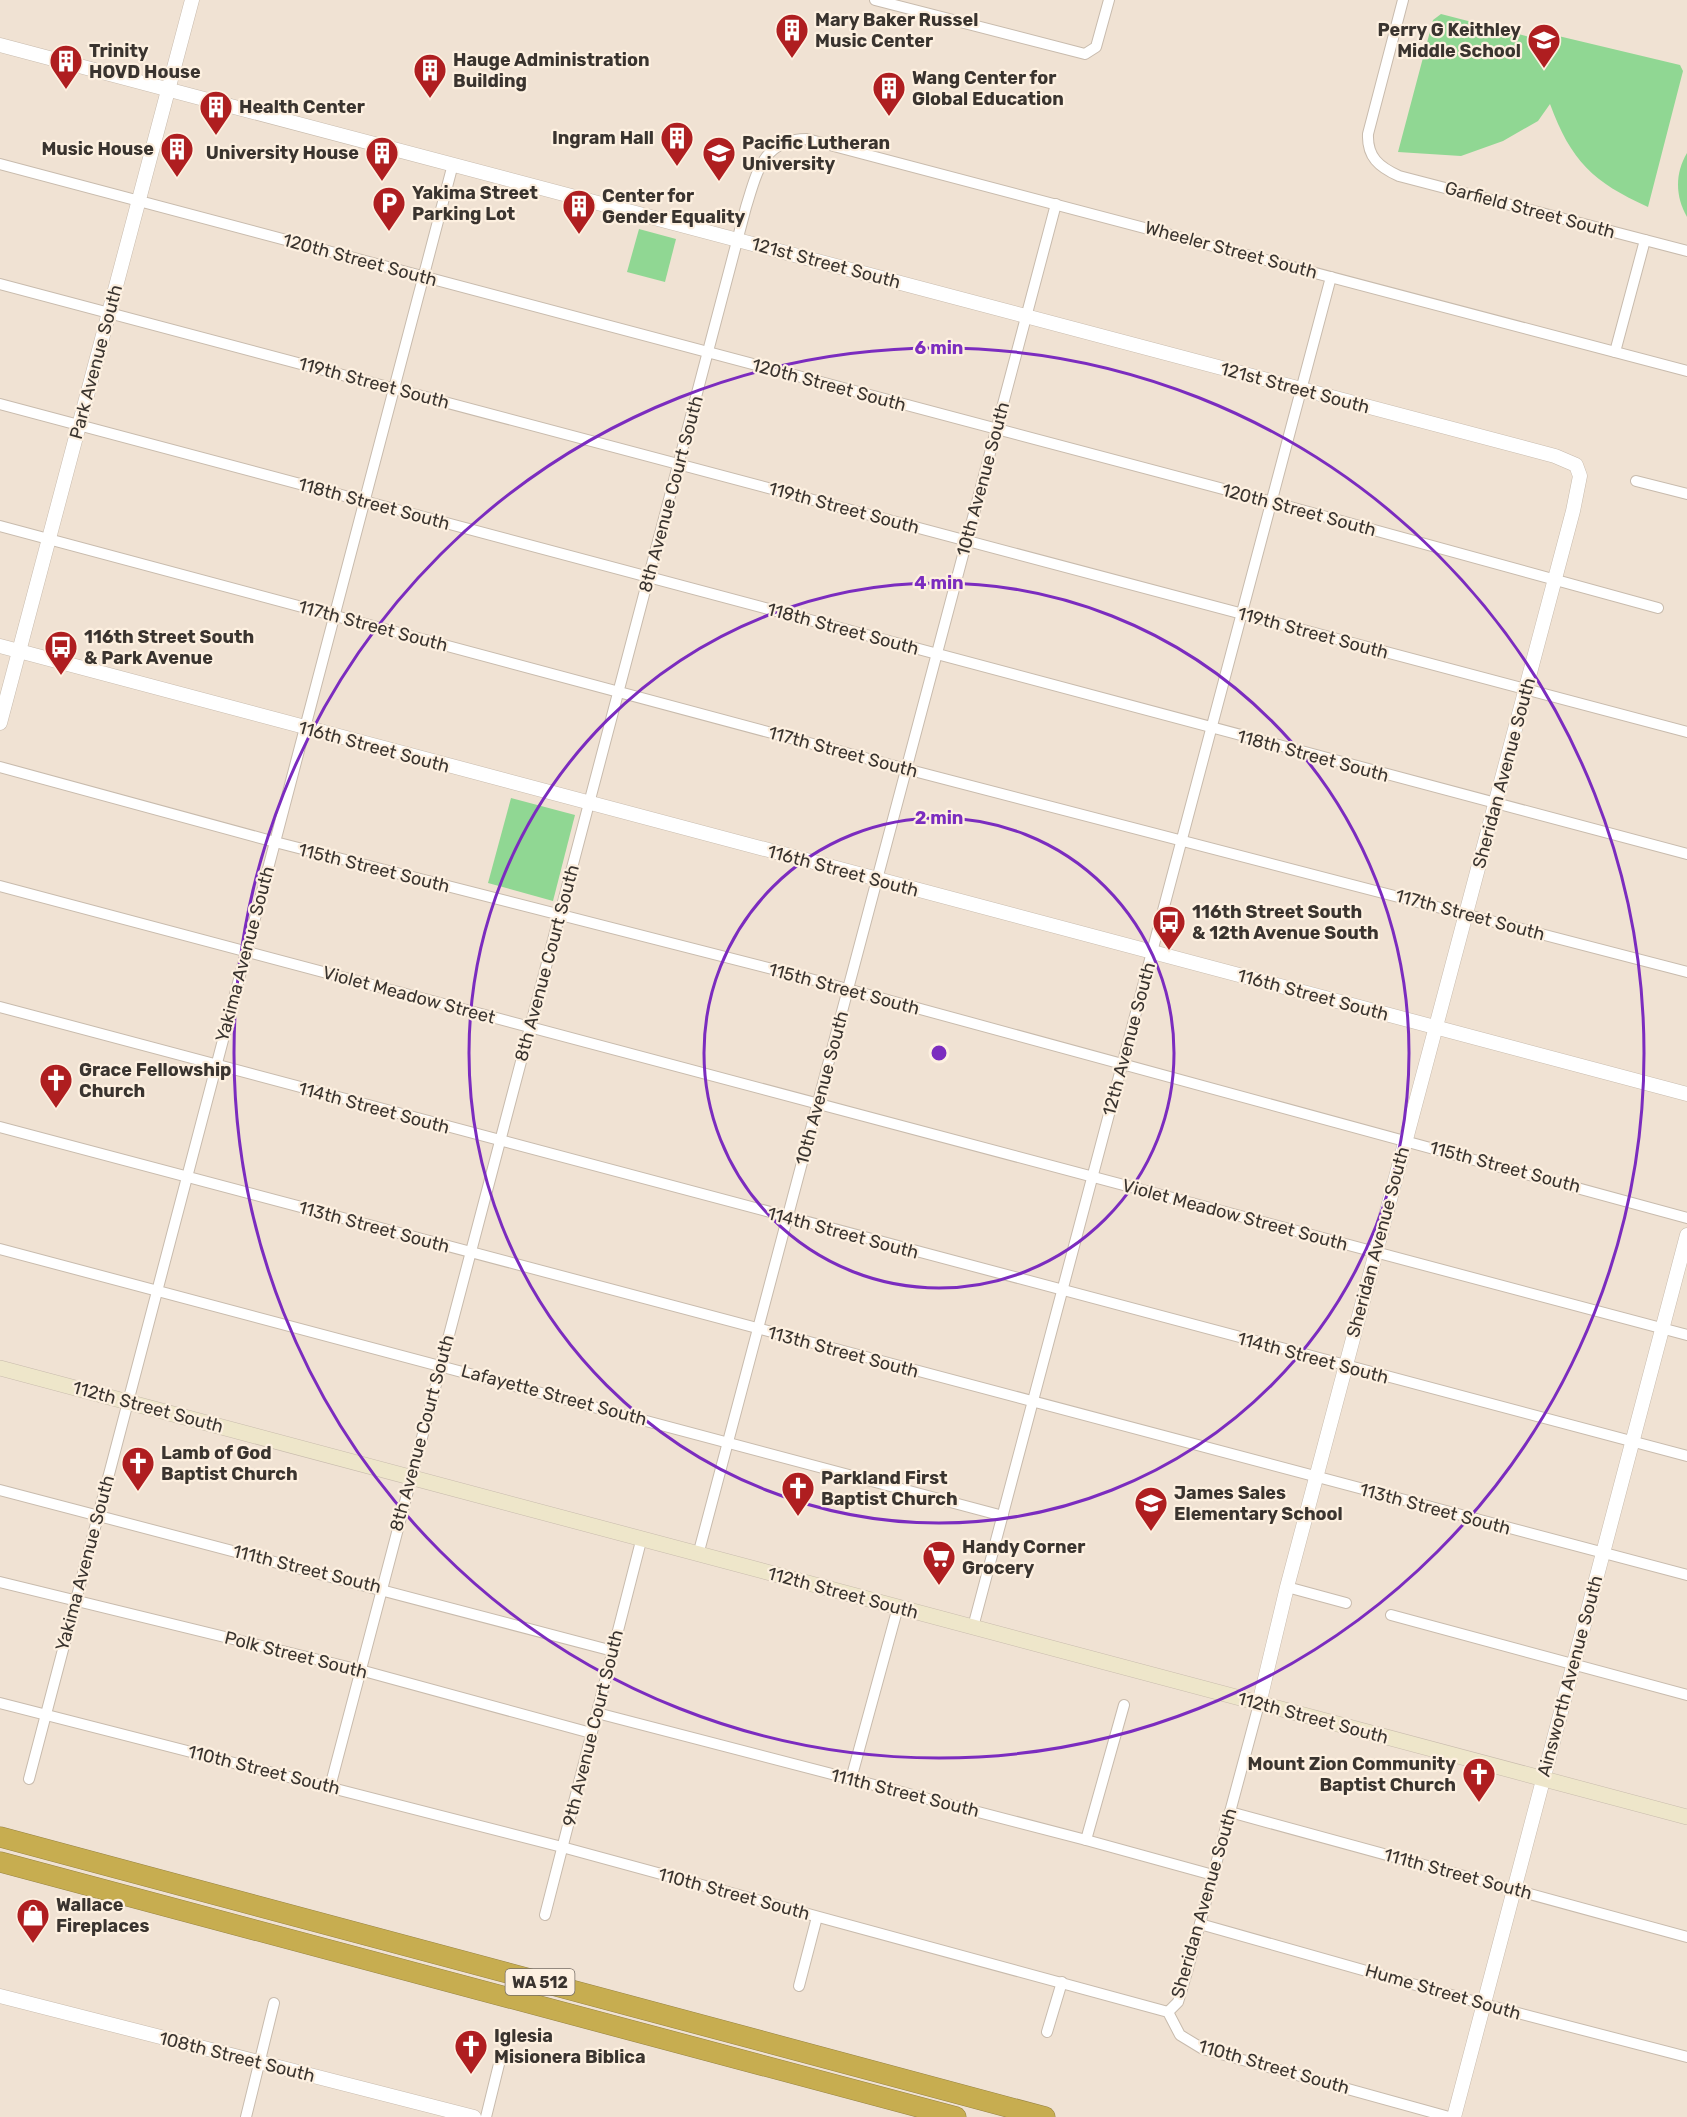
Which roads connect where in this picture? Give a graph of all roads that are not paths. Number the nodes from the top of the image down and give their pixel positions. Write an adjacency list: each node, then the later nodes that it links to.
1 (192, 0): 6 (street, Park Avenue South)
2 (875, 0): 3 (street)
3 (1109, 0)
4 (1403, 0): 13 (street, Garfield Street South)
5 (0, 45): 6 (street, 121st Street South)
6 (168, 89): 9 (street, 121st Street South); 10 (street, Park Avenue South)
7 (776, 146): 11 (street, Wheeler Street South); 12 (street, 8th Avenue Court South)
8 (0, 164): 10 (street, 120th Street South)
9 (453, 164): 12 (street, 121st Street South); 15 (street, Yakima Avenue South)
10 (139, 200): 15 (street, 120th Street South); 18 (street, Park Avenue South)
11 (1056, 204): 16 (street, Wheeler Street South); 19 (street, 10th Avenue South)
12 (738, 240): 19 (street, 121st Street South); 20 (street, 8th Avenue Court South)
13 (1645, 240): 14 (street, Garfield Street South); 21 (street)
14 (1687, 251)
15 (423, 277): 20 (street, 120th Street South); 23 (street, Yakima Avenue South)
16 (1331, 277): 21 (street, Wheeler Street South); 24 (street, 12th Avenue South)
17 (0, 284): 18 (street, 119th Street South)
18 (109, 312): 23 (street, 119th Street South); 26 (street, Park Avenue South)
19 (1026, 317): 24 (street, 121st Street South); 27 (street, 10th Avenue South)
20 (708, 352): 27 (street, 120th Street South); 28 (street, 8th Avenue Court South)
21 (1615, 352): 22 (street, Wheeler Street South)
22 (1687, 371)
23 (394, 388): 28 (street, 119th Street South); 32 (street, Yakima Avenue South)
24 (1301, 390): 29 (street, 121st Street South); 33 (street, 12th Avenue South)
25 (0, 404): 26 (street, 118th Street South)
26 (79, 424): 32 (street, 118th Street South); 35 (street, Park Avenue South)
27 (996, 430): 33 (street, 120th Street South); 36 (street, 10th Avenue South)
28 (679, 464): 36 (street, 119th Street South); 37 (street, 8th Avenue Court South)
29 (1579, 469): 38 (street, Sheridan Avenue South)
30 (1636, 481): 31 (street)
31 (1687, 494)
32 (364, 501): 37 (street, 118th Street South); 41 (street, Yakima Avenue South)
33 (1272, 502): 38 (street, 120th Street South); 40 (street, 12th Avenue South)
34 (0, 526): 35 (street, 117th Street South)
35 (49, 539): 41 (street, 117th Street South); 43 (street, Park Avenue South)
36 (967, 541): 40 (street, 119th Street South); 44 (street, 10th Avenue South)
37 (649, 577): 44 (street, 118th Street South); 46 (street, 8th Avenue Court South)
38 (1555, 581): 39 (street, 120th Street South); 45 (street, Sheridan Avenue South)
39 (1658, 608)
40 (1242, 614): 45 (street, 119th Street South); 48 (street, 12th Avenue South)
41 (334, 616): 46 (street, 117th Street South); 49 (street, Yakima Avenue South)
42 (0, 646): 43 (street, 116th Street South)
43 (19, 651): 47 (street, Park Avenue South); 49 (street, 116th Street South)
44 (937, 654): 48 (street, 118th Street South); 52 (street, 10th Avenue South)
45 (1526, 689): 50 (street, 119th Street South); 54 (street, Sheridan Avenue South)
46 (618, 692): 52 (street, 117th Street South); 53 (street, 8th Avenue Court South)
47 (0, 723)
48 (1212, 728): 54 (street, 118th Street South); 55 (street, 12th Avenue South)
49 (305, 729): 53 (street, 116th Street South); 56 (street, Yakima Avenue South)
50 (1687, 732)
51 (0, 767): 56 (street, 115th Street South)
52 (906, 769): 55 (street, 117th Street South); 58 (street, 10th Avenue South)
53 (589, 803): 58 (street, 116th Street South); 61 (street, 8th Avenue Court South)
54 (1496, 805): 57 (street, 118th Street South); 60 (street, Sheridan Avenue South)
55 (1182, 841): 60 (street, 117th Street South); 63 (street, 12th Avenue South)
56 (275, 842): 61 (street, 115th Street South); 62 (street, Yakima Avenue South)
57 (1687, 855)
58 (877, 880): 63 (street, 116th Street South); 65 (street, 10th Avenue South)
59 (0, 886): 62 (street, Violet Meadow Street)
60 (1466, 913): 64 (street, 117th Street South); 68 (street, Sheridan Avenue South)
61 (559, 915): 65 (street, 115th Street South); 67 (street, 8th Avenue Court South)
62 (246, 952): 67 (street, Violet Meadow Street); 70 (street, Yakima Avenue South)
63 (1152, 953): 68 (street, 116th Street South); 69 (street, 12th Avenue South)
64 (1687, 972)
65 (848, 990): 69 (street, 115th Street South); 72 (street, 10th Avenue South)
66 (0, 1007): 70 (street, 114th Street South)
67 (530, 1028): 72 (street, Violet Meadow Street); 75 (street, 8th Avenue Court South)
68 (1436, 1028): 71 (street, 116th Street South); 74 (street, Sheridan Avenue South)
69 (1122, 1064): 74 (street, 115th Street South); 77 (street, 12th Avenue South)
70 (216, 1066): 75 (street, 114th Street South); 76 (street, Yakima Avenue South)
71 (1687, 1095)
72 (818, 1103): 77 (street, Violet Meadow Street South); 78 (street, 10th Avenue South)
73 (0, 1127): 76 (street, 113th Street South)
74 (1406, 1140): 79 (street, 115th Street South); 82 (street, Sheridan Avenue South)
75 (500, 1141): 78 (street, 114th Street South); 83 (street, 8th Avenue Court South)
76 (187, 1176): 83 (street, 113th Street South); 84 (street, Yakima Avenue South)
77 (1093, 1177): 82 (street, Violet Meadow Street South); 85 (street, 12th Avenue South)
78 (787, 1218): 85 (street, 114th Street South); 86 (street, 10th Avenue South)
79 (1687, 1218)
80 (1687, 1235): 87 (street, Ainsworth Avenue South)
81 (0, 1249): 84 (street, Lafayette Street South)
82 (1376, 1252): 87 (street, Violet Meadow Street South); 90 (street, Sheridan Avenue South)
83 (470, 1254): 86 (street, 113th Street South); 89 (street, 8th Avenue Court South)
84 (157, 1290): 89 (street, Lafayette Street South); 92 (street, Yakima Avenue South)
85 (1062, 1291): 90 (street, 114th Street South); 93 (street, 12th Avenue South)
86 (758, 1328): 93 (street, 113th Street South); 94 (street, 10th Avenue South)
87 (1662, 1329): 88 (street, Violet Meadow Street South); 95 (street, Ainsworth Avenue South)
88 (1687, 1335)
89 (440, 1365): 94 (street, Lafayette Street South); 97 (street, 8th Avenue Court South)
90 (1345, 1367): 95 (street, 114th Street South); 98 (street, Sheridan Avenue South)
91 (0, 1368): 92 (main road, 112th Street South)
92 (128, 1402): 97 (main road, 112th Street South); 100 (street, Yakima Avenue South)
93 (1033, 1403): 98 (street, 113th Street South); 101 (street, 12th Avenue South)
94 (728, 1442): 101 (street, Lafayette Street South); 104 (street, 10th Avenue South)
95 (1632, 1442): 96 (street, 114th Street South); 103 (street, Ainsworth Avenue South)
96 (1687, 1456)
97 (410, 1478): 102 (main road, 112th Street South); 108 (street, 8th Avenue Court South)
98 (1316, 1478): 103 (street, 113th Street South); 107 (street, Sheridan Avenue South)
99 (0, 1490): 100 (street, 111th Street South)
100 (98, 1515): 108 (street, 111th Street South); 109 (street, Yakima Avenue South)
101 (1003, 1516): 113 (street, 12th Avenue South)
102 (641, 1541): 104 (main road, 112th Street South); 114 (street, 9th Avenue Court South)
103 (1603, 1553): 105 (street, 113th Street South); 115 (street, Ainsworth Avenue South)
104 (698, 1555): 111 (main road, 112th Street South)
105 (1687, 1575)
106 (0, 1582): 109 (street, Polk Street South)
107 (1287, 1587): 110 (street); 119 (street, Sheridan Avenue South)
108 (381, 1588): 114 (street, 111th Street South); 116 (street, 8th Avenue Court South)
109 (74, 1601): 116 (street, Polk Street South); 122 (street, Yakima Avenue South)
110 (1346, 1603)
111 (898, 1607): 113 (main road, 112th Street South); 125 (street)
112 (1390, 1615): 115 (street)
113 (974, 1627): 119 (main road, 112th Street South)
114 (613, 1651): 121 (street, 9th Avenue Court South)
115 (1573, 1664): 117 (street); 126 (street, Ainsworth Avenue South)
116 (360, 1670): 123 (street, Polk Street South); 127 (street, 8th Avenue Court South)
117 (1687, 1695)
118 (0, 1703): 122 (street, 110th Street South)
119 (1258, 1704): 126 (main road, 112th Street South); 128 (street, Sheridan Avenue South)
120 (1124, 1705): 131 (street)
121 (597, 1713): 123 (street, 9th Avenue Court South); 125 (street, 111th Street South)
122 (45, 1715): 124 (street, Yakima Avenue South); 127 (street, 110th Street South)
123 (591, 1733): 132 (street, 9th Avenue Court South)
124 (28, 1779)
125 (851, 1779): 131 (street, 111th Street South)
126 (1543, 1779): 129 (main road, 112th Street South); 135 (street, Ainsworth Avenue South)
127 (330, 1787): 132 (street, 110th Street South)
128 (1230, 1812): 134 (street, Sheridan Avenue South); 135 (street, 111th Street South)
129 (1687, 1817)
130 (0, 1836): 154 (highway, WA 512)
131 (1086, 1840): 134 (street, 111th Street South)
132 (562, 1847): 136 (street, 9th Avenue Court South); 137 (street, 110th Street South)
133 (0, 1863): 153 (highway, WA 512)
134 (1213, 1875): 138 (street, Sheridan Avenue South)
135 (1514, 1890): 139 (street, 111th Street South); 144 (street, Ainsworth Avenue South)
136 (545, 1915)
137 (817, 1917): 140 (street, 110th Street South); 141 (street)
138 (1200, 1924): 144 (street, Hume Street South); 145 (street, Sheridan Avenue South)
139 (1687, 1937)
140 (1062, 1982): 145 (street, 110th Street South); 146 (street)
141 (799, 1986)
142 (0, 1996): 149 (street, 108th Street South)
143 (274, 2003): 149 (street)
144 (1483, 2004): 148 (street, Hume Street South); 156 (street, Ainsworth Avenue South)
145 (1168, 2012): 155 (street, 110th Street South)
146 (1047, 2032)
147 (501, 2056): 152 (street)
148 (1687, 2057)
149 (260, 2063): 150 (street); 151 (street, 108th Street South)
150 (246, 2117)
151 (474, 2117)
152 (486, 2117)
153 (956, 2117)
154 (1045, 2117)
155 (1449, 2117)
156 (1454, 2117)

